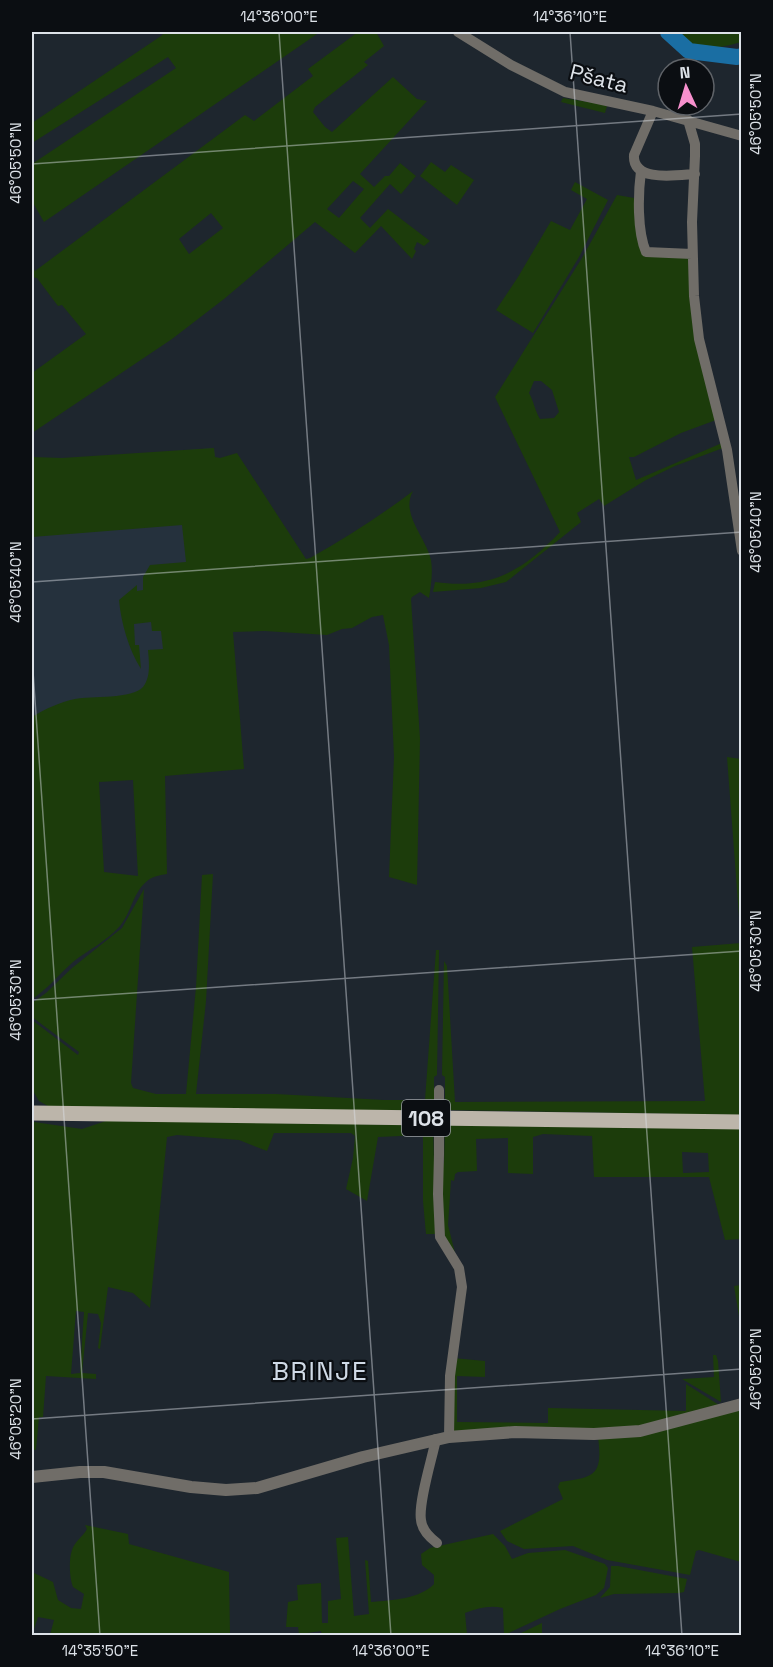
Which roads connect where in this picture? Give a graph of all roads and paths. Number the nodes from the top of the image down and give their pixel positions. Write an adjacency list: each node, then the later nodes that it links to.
1 (458, 32): 2 (street, Pšata)
2 (653, 111): 3 (street, Pšata); 5 (street)
3 (688, 120): 4 (street, Pšata); 6 (street)
4 (741, 136)
5 (641, 171): 6 (street); 7 (street)
6 (695, 174): 7 (street)
7 (692, 254): 8 (street)
8 (741, 551)
9 (439, 1090): 13 (street, bridge)
10 (32, 1113): 11 (main road, 108)
11 (741, 1122)
12 (741, 1404): 13 (street)
13 (442, 1438): 14 (street); 15 (street)
14 (32, 1477)
15 (436, 1544)

